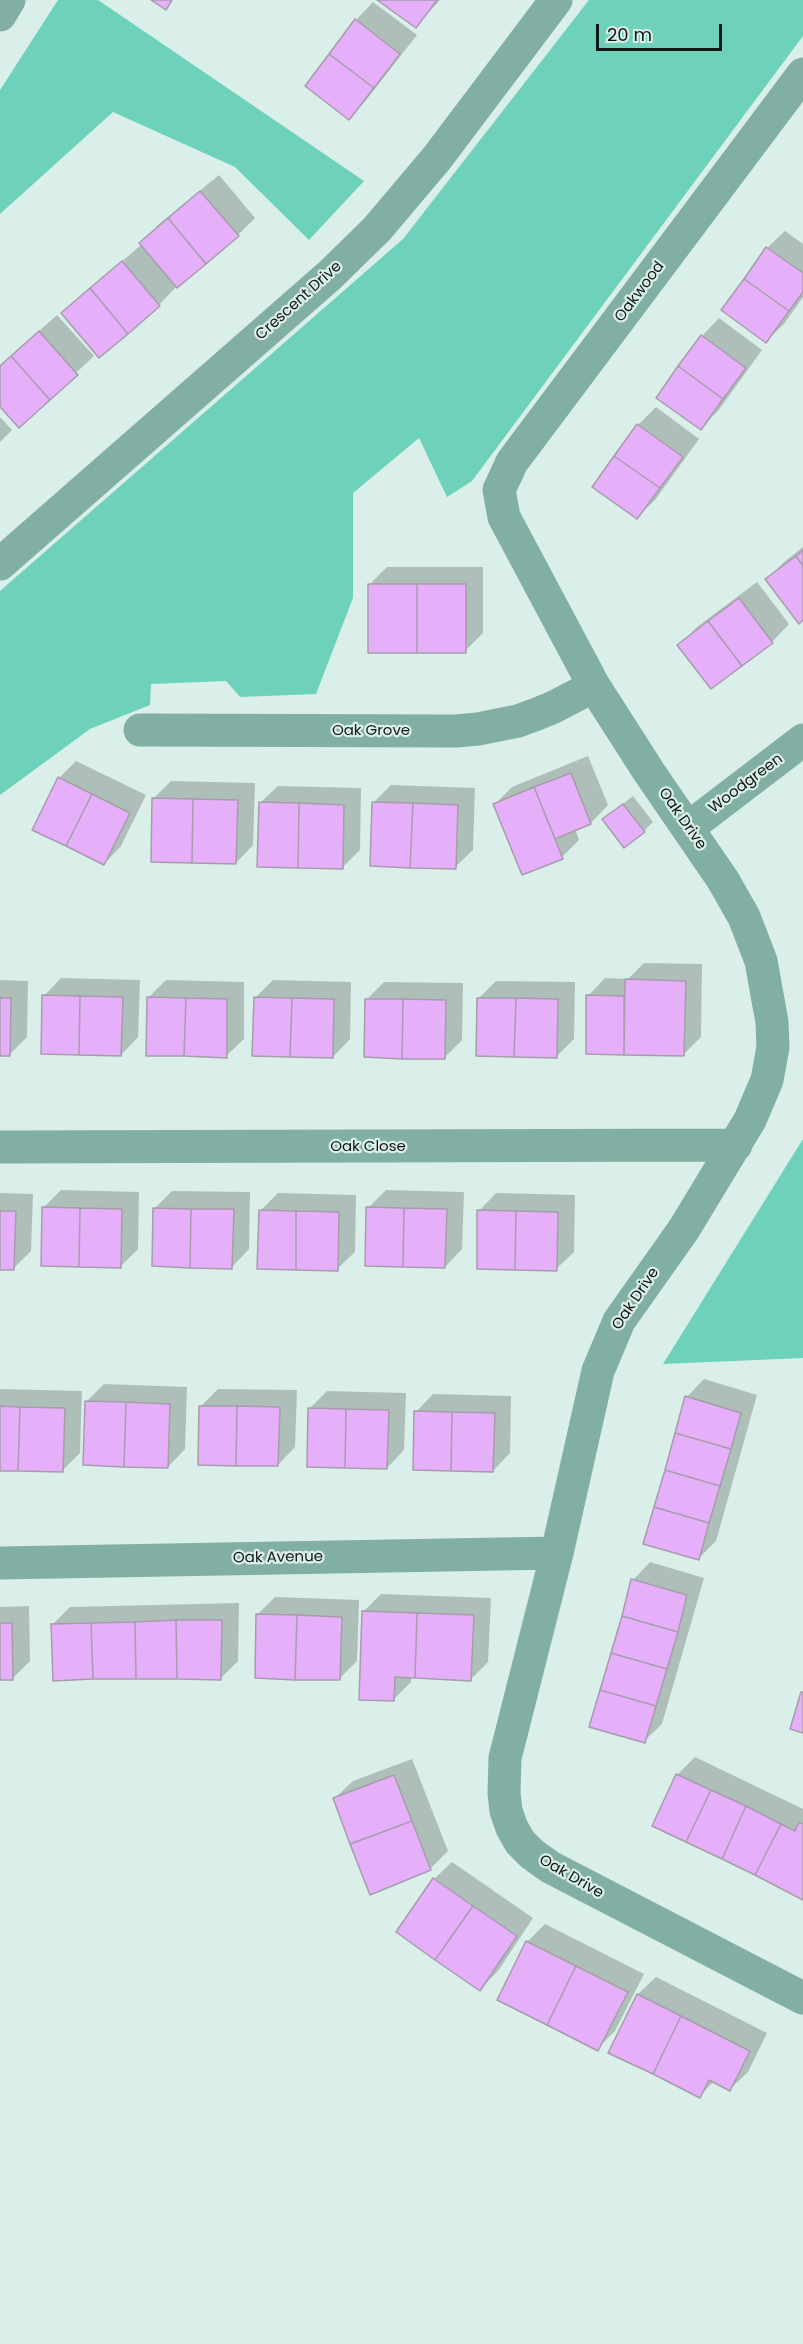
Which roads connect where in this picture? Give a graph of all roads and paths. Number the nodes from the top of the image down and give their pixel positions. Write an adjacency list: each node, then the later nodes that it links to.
1 (9, 0): 3 (street)
2 (556, 0): 6 (street, Crescent Drive)
3 (0, 15)
4 (803, 74): 5 (street, Oakwood)
5 (504, 517): 7 (street, Oak Drive)
6 (0, 564)
7 (594, 686): 8 (street, Oak Grove); 10 (street, Oak Drive)
8 (140, 730)
9 (803, 740): 10 (street, Woodgreen)
10 (688, 828): 11 (street, Oak Drive)
11 (736, 1145): 12 (street, Oak Close); 13 (street, Oak Drive)
12 (0, 1147)
13 (556, 1553): 14 (street, Oak Avenue); 15 (street, Oak Drive)
14 (0, 1563)
15 (803, 1998)

